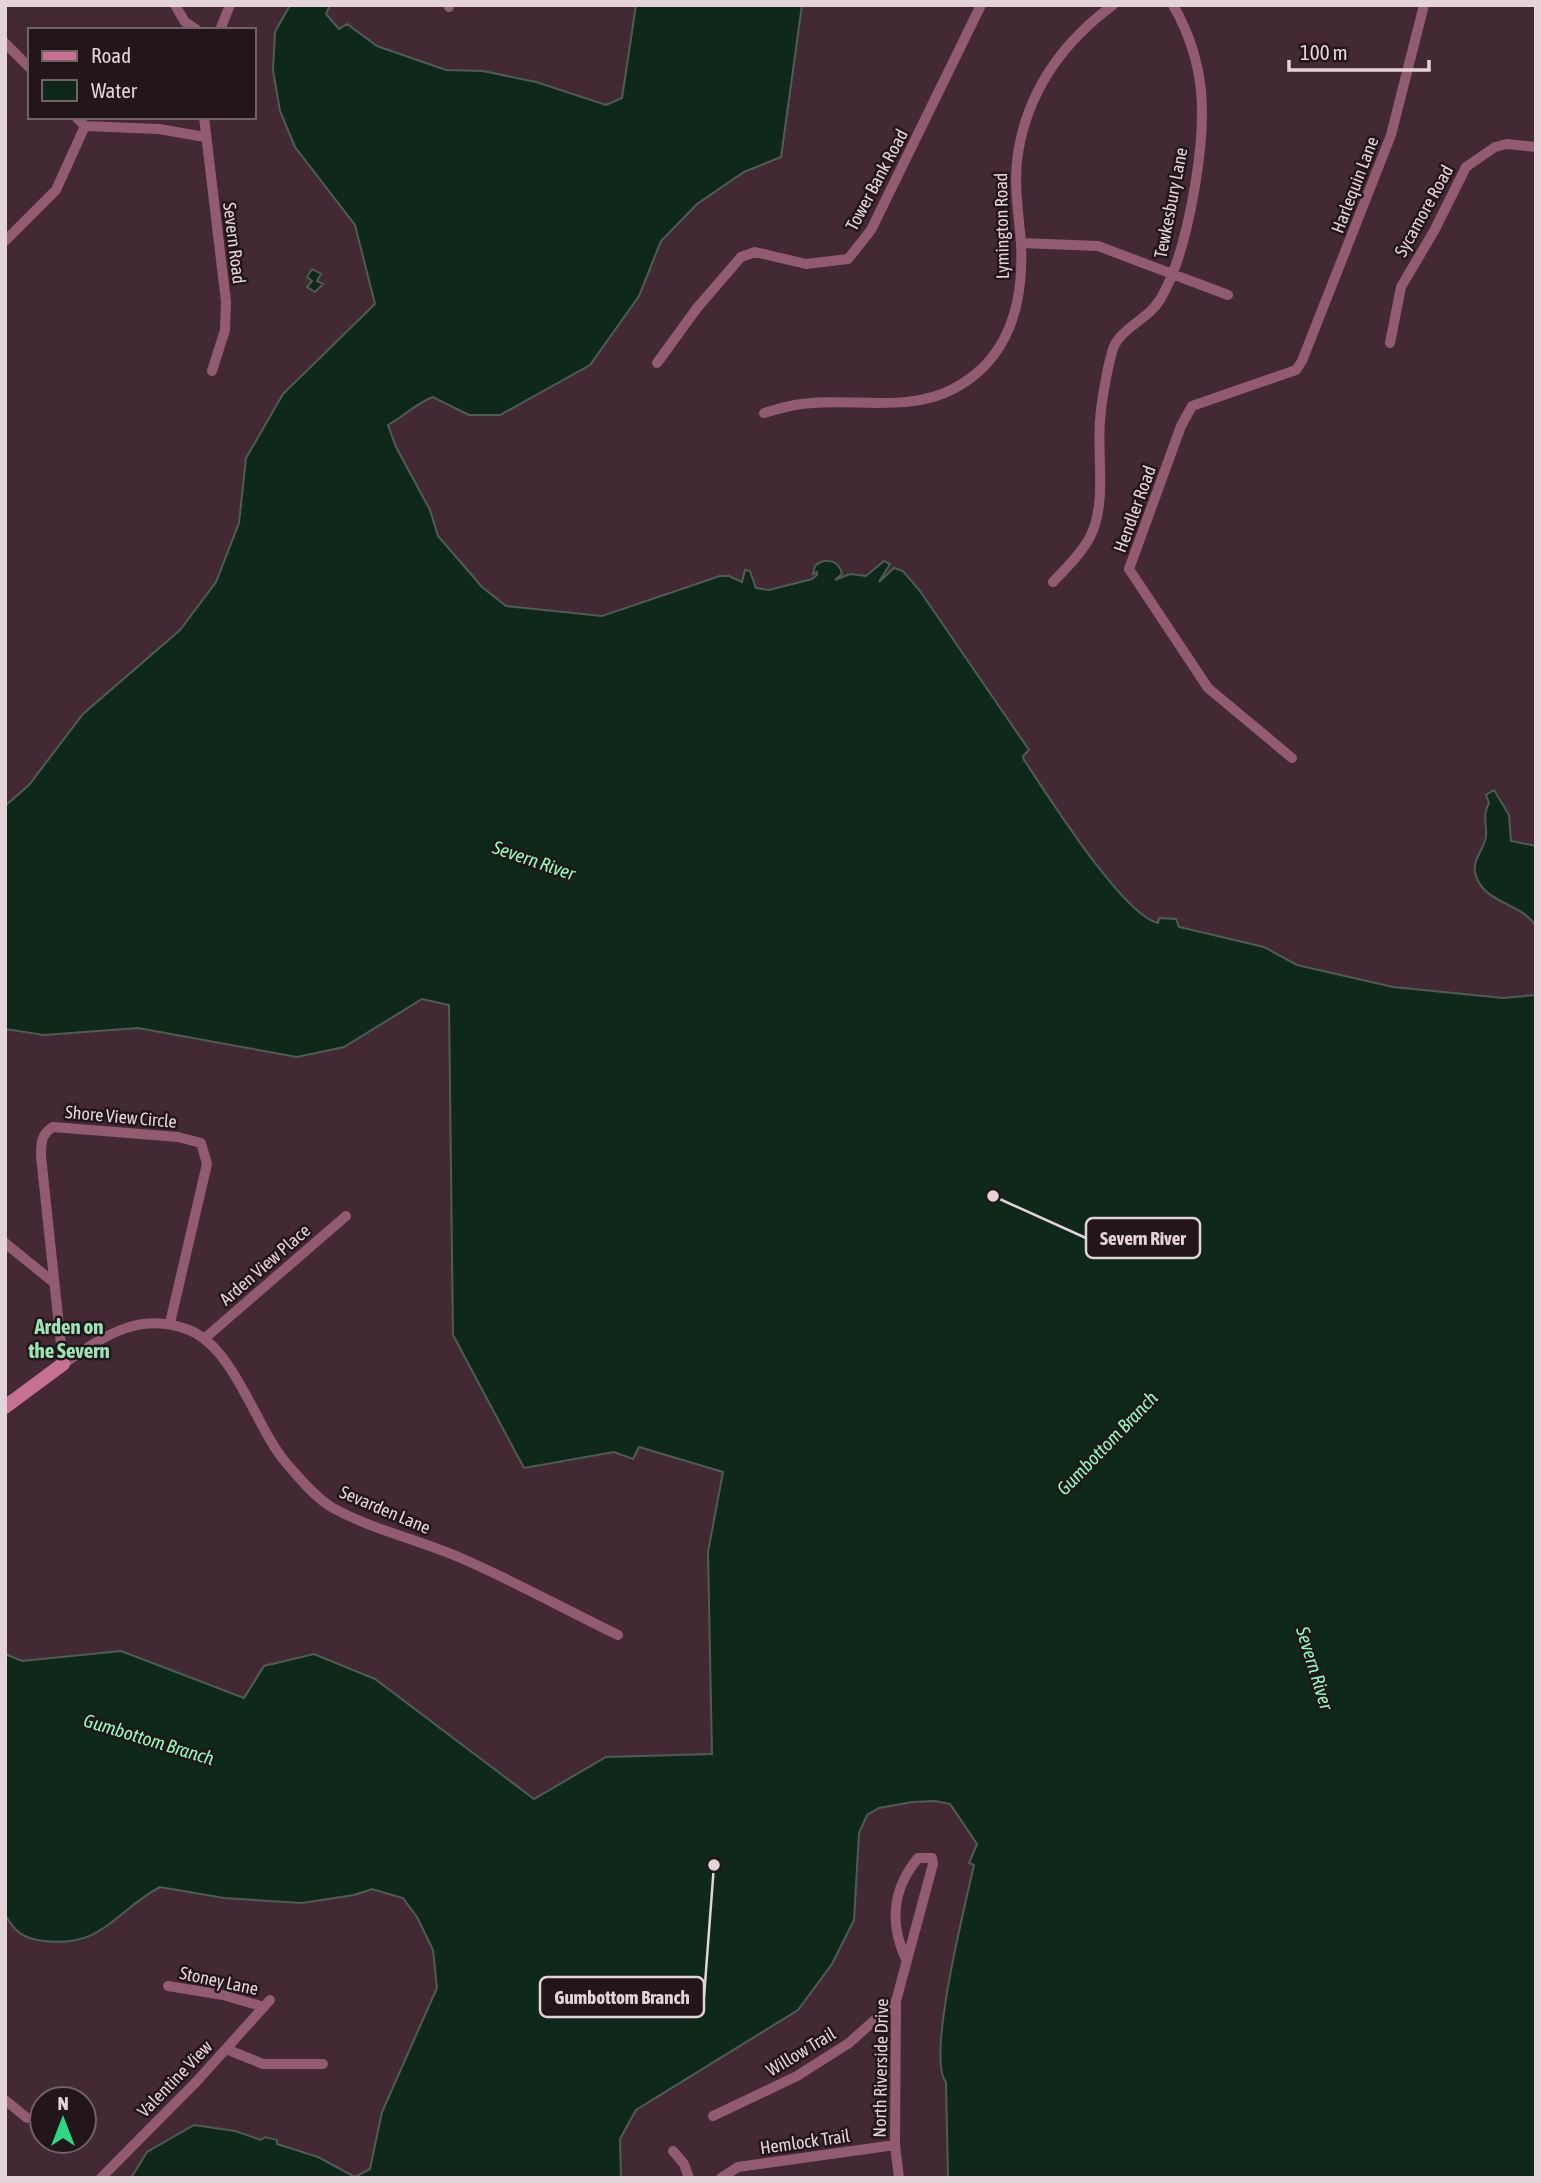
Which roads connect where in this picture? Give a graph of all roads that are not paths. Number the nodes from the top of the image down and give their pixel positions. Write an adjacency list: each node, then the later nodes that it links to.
1 (175, 5): 7 (street)
2 (230, 5): 8 (street)
3 (981, 5): 21 (street, Tower Bank Road)
4 (1113, 5): 17 (street, Lymington Road)
5 (1173, 5): 18 (street, Tewkesbury Lane)
6 (1424, 5): 22 (street, Harlequin Lane)
7 (194, 28)
8 (221, 28)
9 (5, 43): 10 (street)
10 (28, 66)
11 (78, 119): 13 (street)
12 (204, 119): 14 (street, Severn Road)
13 (85, 126): 14 (street); 16 (street)
14 (205, 137): 23 (street, Severn Road)
15 (1536, 147): 20 (street, Sycamore Road)
16 (5, 242)
17 (1021, 243): 18 (street); 24 (street, Lymington Road)
18 (1173, 273): 19 (street); 25 (street, Tewkesbury Lane)
19 (1228, 295)
20 (1390, 343)
21 (657, 363)
22 (1296, 370): 26 (street, Hendler Road)
23 (212, 371)
24 (764, 413)
25 (1053, 582)
26 (1292, 758)
27 (346, 1216): 31 (street, Arden View Place)
28 (5, 1244): 29 (street)
29 (52, 1281): 30 (street, Shore View Circle); 32 (street, Shore View Circle)
30 (170, 1323): 31 (street); 32 (street)
31 (205, 1338): 34 (street, Sevarden Lane)
32 (63, 1364): 33 (street)
33 (5, 1407)
34 (618, 1635)
35 (906, 1959): 35 (street, North Riverside Drive); 37 (street, North Riverside Drive)
36 (168, 1986): 38 (street, Stoney Lane)
37 (896, 2001): 42 (street, Willow Trail); 44 (street, North Riverside Drive)
38 (267, 2003): 39 (street, Valentine View)
39 (226, 2049): 40 (street); 46 (street, Valentine View)
40 (323, 2064)
41 (5, 2100): 43 (street)
42 (713, 2116)
43 (27, 2118)
44 (895, 2145): 48 (street, Hemlock Trail); 49 (street, North Riverside Drive)
45 (673, 2151): 47 (street)
46 (101, 2178)
47 (689, 2178)
48 (721, 2178)
49 (899, 2178)

